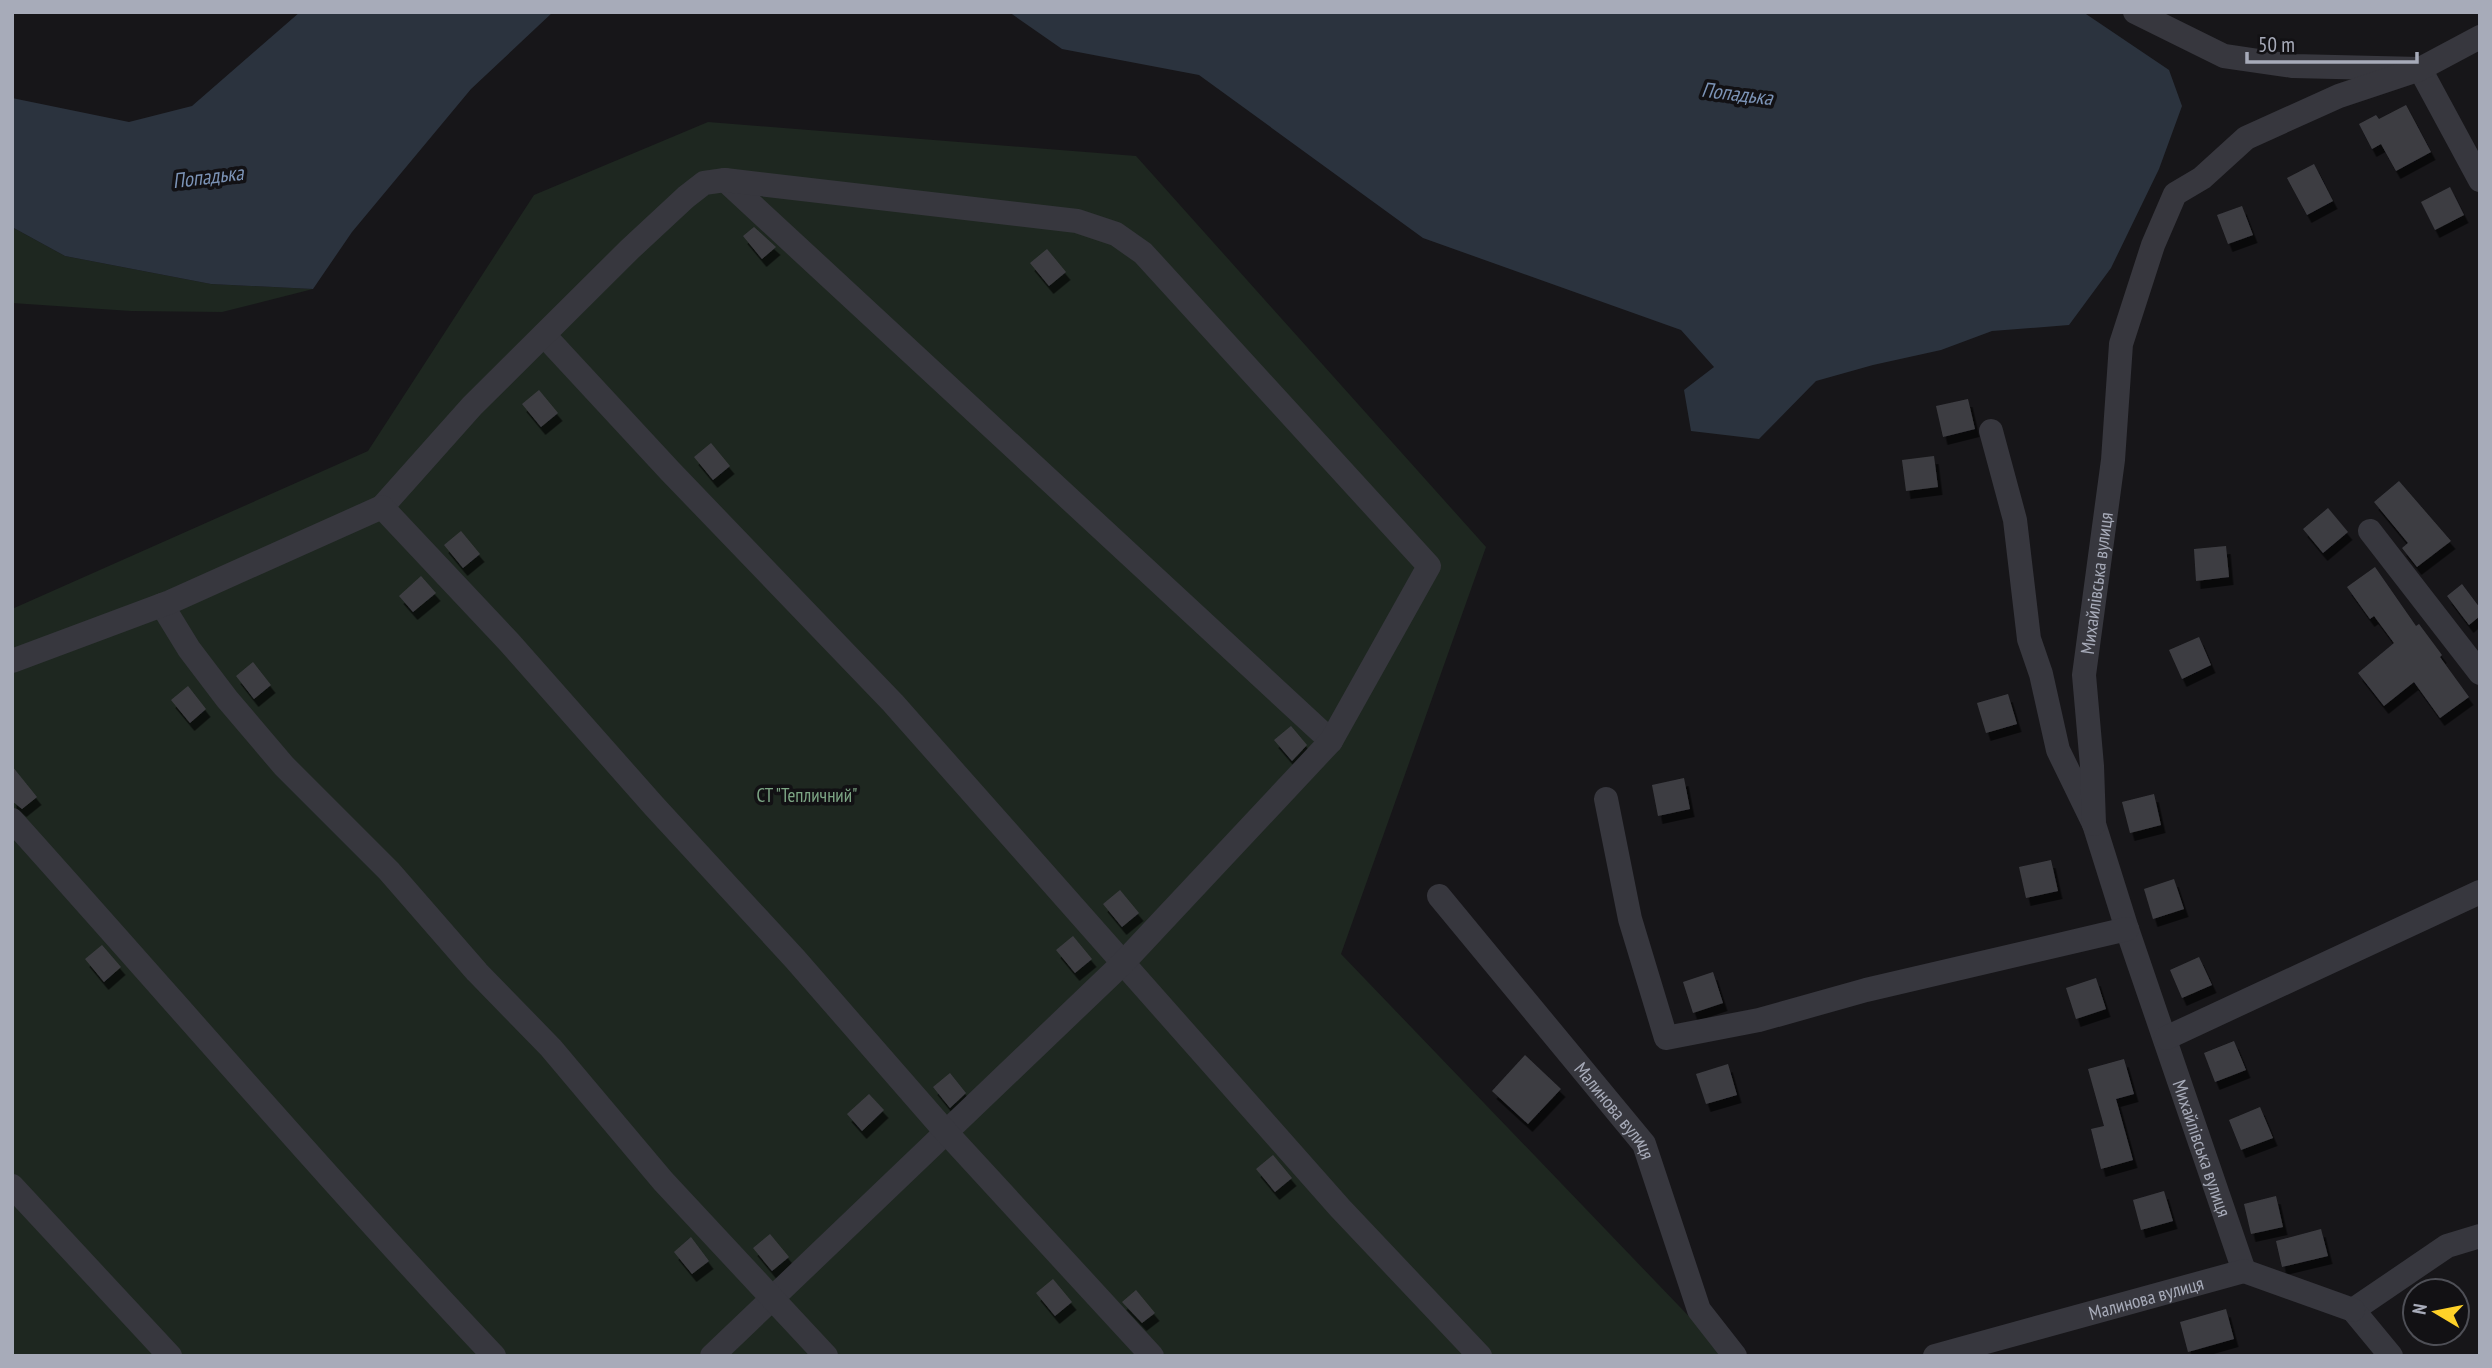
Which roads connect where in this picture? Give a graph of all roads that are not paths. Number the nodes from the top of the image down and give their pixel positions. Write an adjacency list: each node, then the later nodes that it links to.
1 (2135, 12): 3 (street)
2 (2480, 37): 3 (street, Михайлівська вулиця)
3 (2420, 69): 5 (street); 16 (street, Михайлівська вулиця)
4 (725, 180): 6 (street); 13 (street); 13 (street)
5 (2480, 180)
6 (544, 335): 8 (street); 20 (street)
7 (1991, 431): 16 (street, Михайлівська вулиця)
8 (382, 507): 10 (street); 22 (street)
9 (2370, 531): 12 (street)
10 (162, 605): 11 (street); 26 (street)
11 (12, 661)
12 (2480, 673)
13 (1331, 741): 20 (street)
14 (1606, 799): 19 (street)
15 (12, 820): 29 (street)
16 (2094, 824): 19 (street, Михайлівська вулиця)
17 (2480, 892): 21 (street)
18 (1439, 896): 34 (street, Малинова вулиця)
19 (2127, 929): 21 (street, Михайлівська вулиця)
20 (1122, 964): 22 (street); 33 (street)
21 (2166, 1038): 25 (street, Михайлівська вулиця)
22 (946, 1132): 26 (street); 32 (street)
23 (12, 1186): 28 (street)
24 (2480, 1236): 27 (street)
25 (2244, 1271): 27 (street); 35 (street, Малинова вулиця)
26 (772, 1298): 30 (street); 31 (street)
27 (2353, 1310): 36 (street)
28 (170, 1356)
29 (494, 1356)
30 (712, 1356)
31 (826, 1356)
32 (1153, 1356)
33 (1480, 1356)
34 (1735, 1356)
35 (1935, 1356)
36 (2391, 1356)

